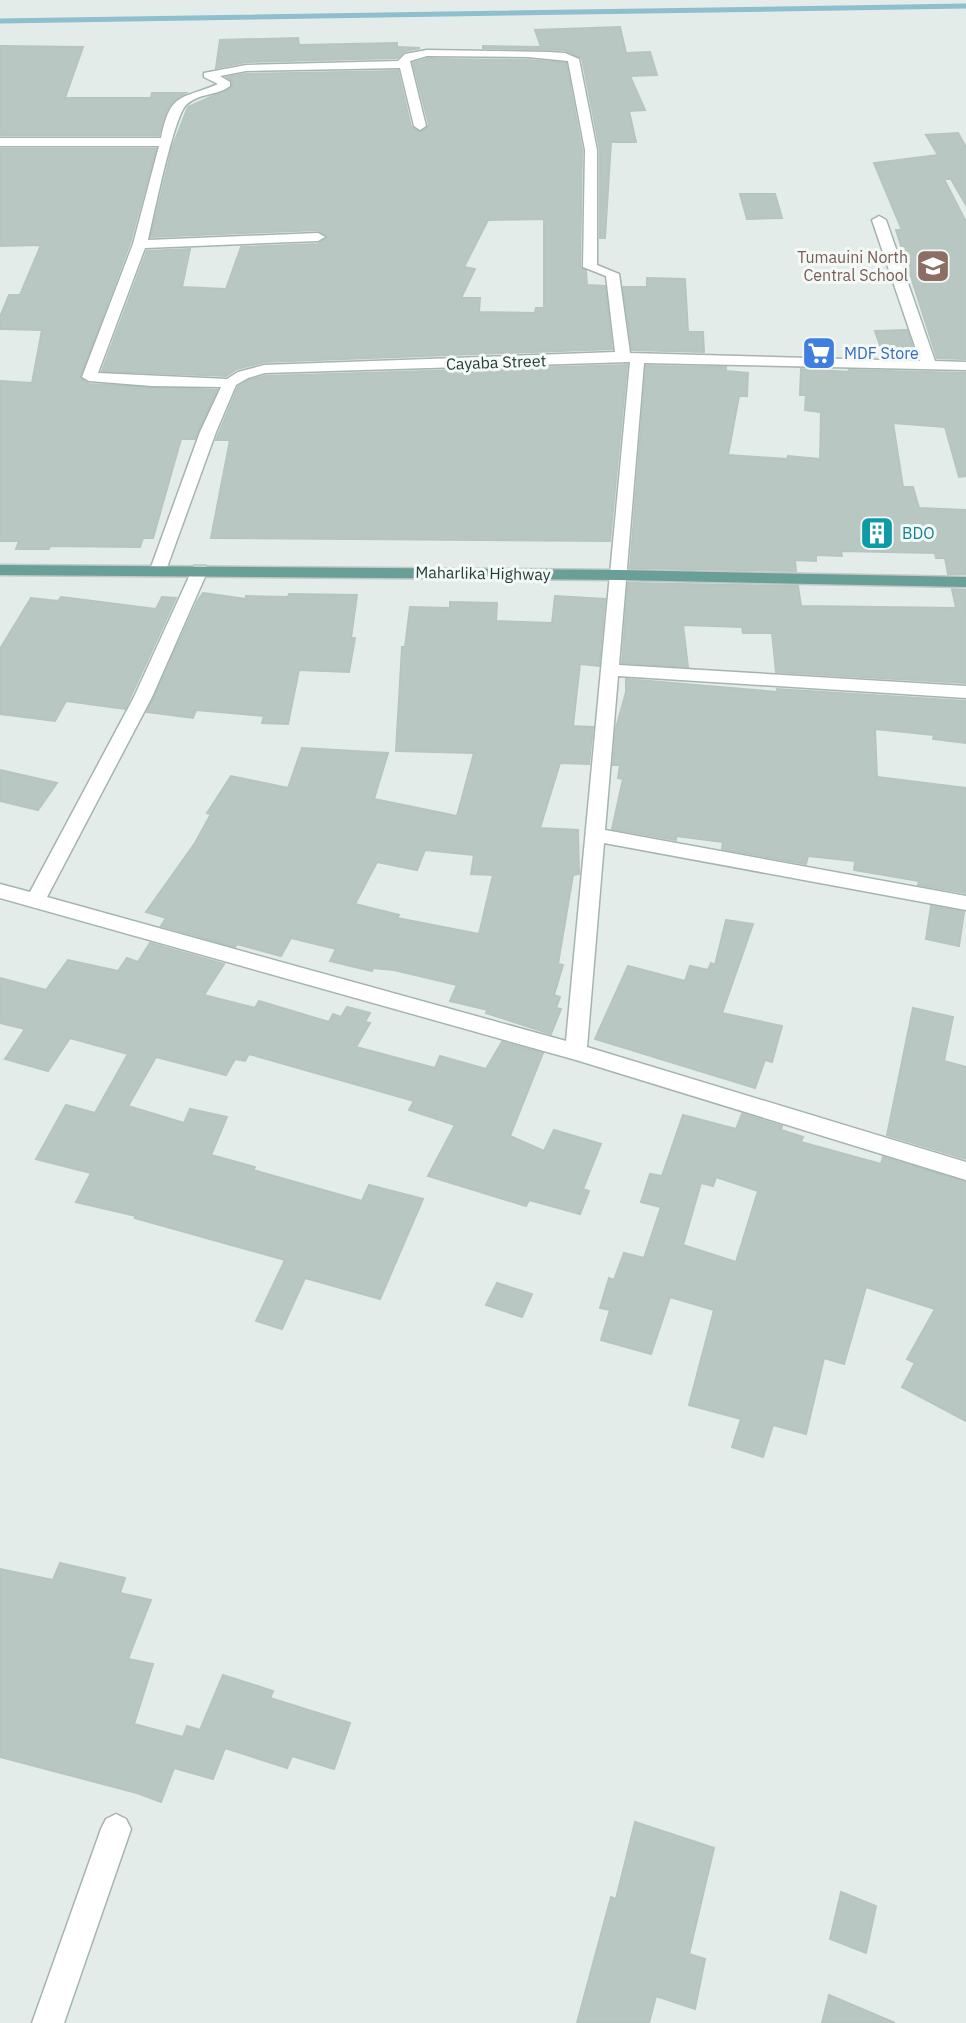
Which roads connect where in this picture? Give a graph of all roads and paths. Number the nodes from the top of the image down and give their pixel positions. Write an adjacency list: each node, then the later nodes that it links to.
1 (405, 64): 2 (street); 4 (street); 8 (street)
2 (420, 126)
3 (0, 142): 4 (street)
4 (166, 142): 7 (street)
5 (878, 220): 9 (street)
6 (318, 237): 7 (street)
7 (140, 244): 11 (street)
8 (630, 357): 9 (street, Cayaba Street); 11 (street, Cayaba Street); 15 (street)
9 (929, 365): 10 (street, Cayaba Street)
10 (966, 366)
11 (230, 383): 13 (street)
12 (0, 570): 13 (main road, Maharlika Highway)
13 (158, 570): 14 (main road, Maharlika Highway)
14 (200, 570): 15 (main road, Maharlika Highway); 21 (street)
15 (620, 575): 16 (main road, Maharlika Highway); 17 (street)
16 (966, 582)
17 (608, 670): 18 (street); 19 (street)
18 (966, 692)
19 (594, 835): 22 (street); 23 (street)
20 (0, 891): 21 (street)
21 (35, 901): 23 (street)
22 (966, 903)
23 (576, 1052): 24 (street)
24 (966, 1171)
25 (116, 1829): 26 (street)
26 (48, 2023)

